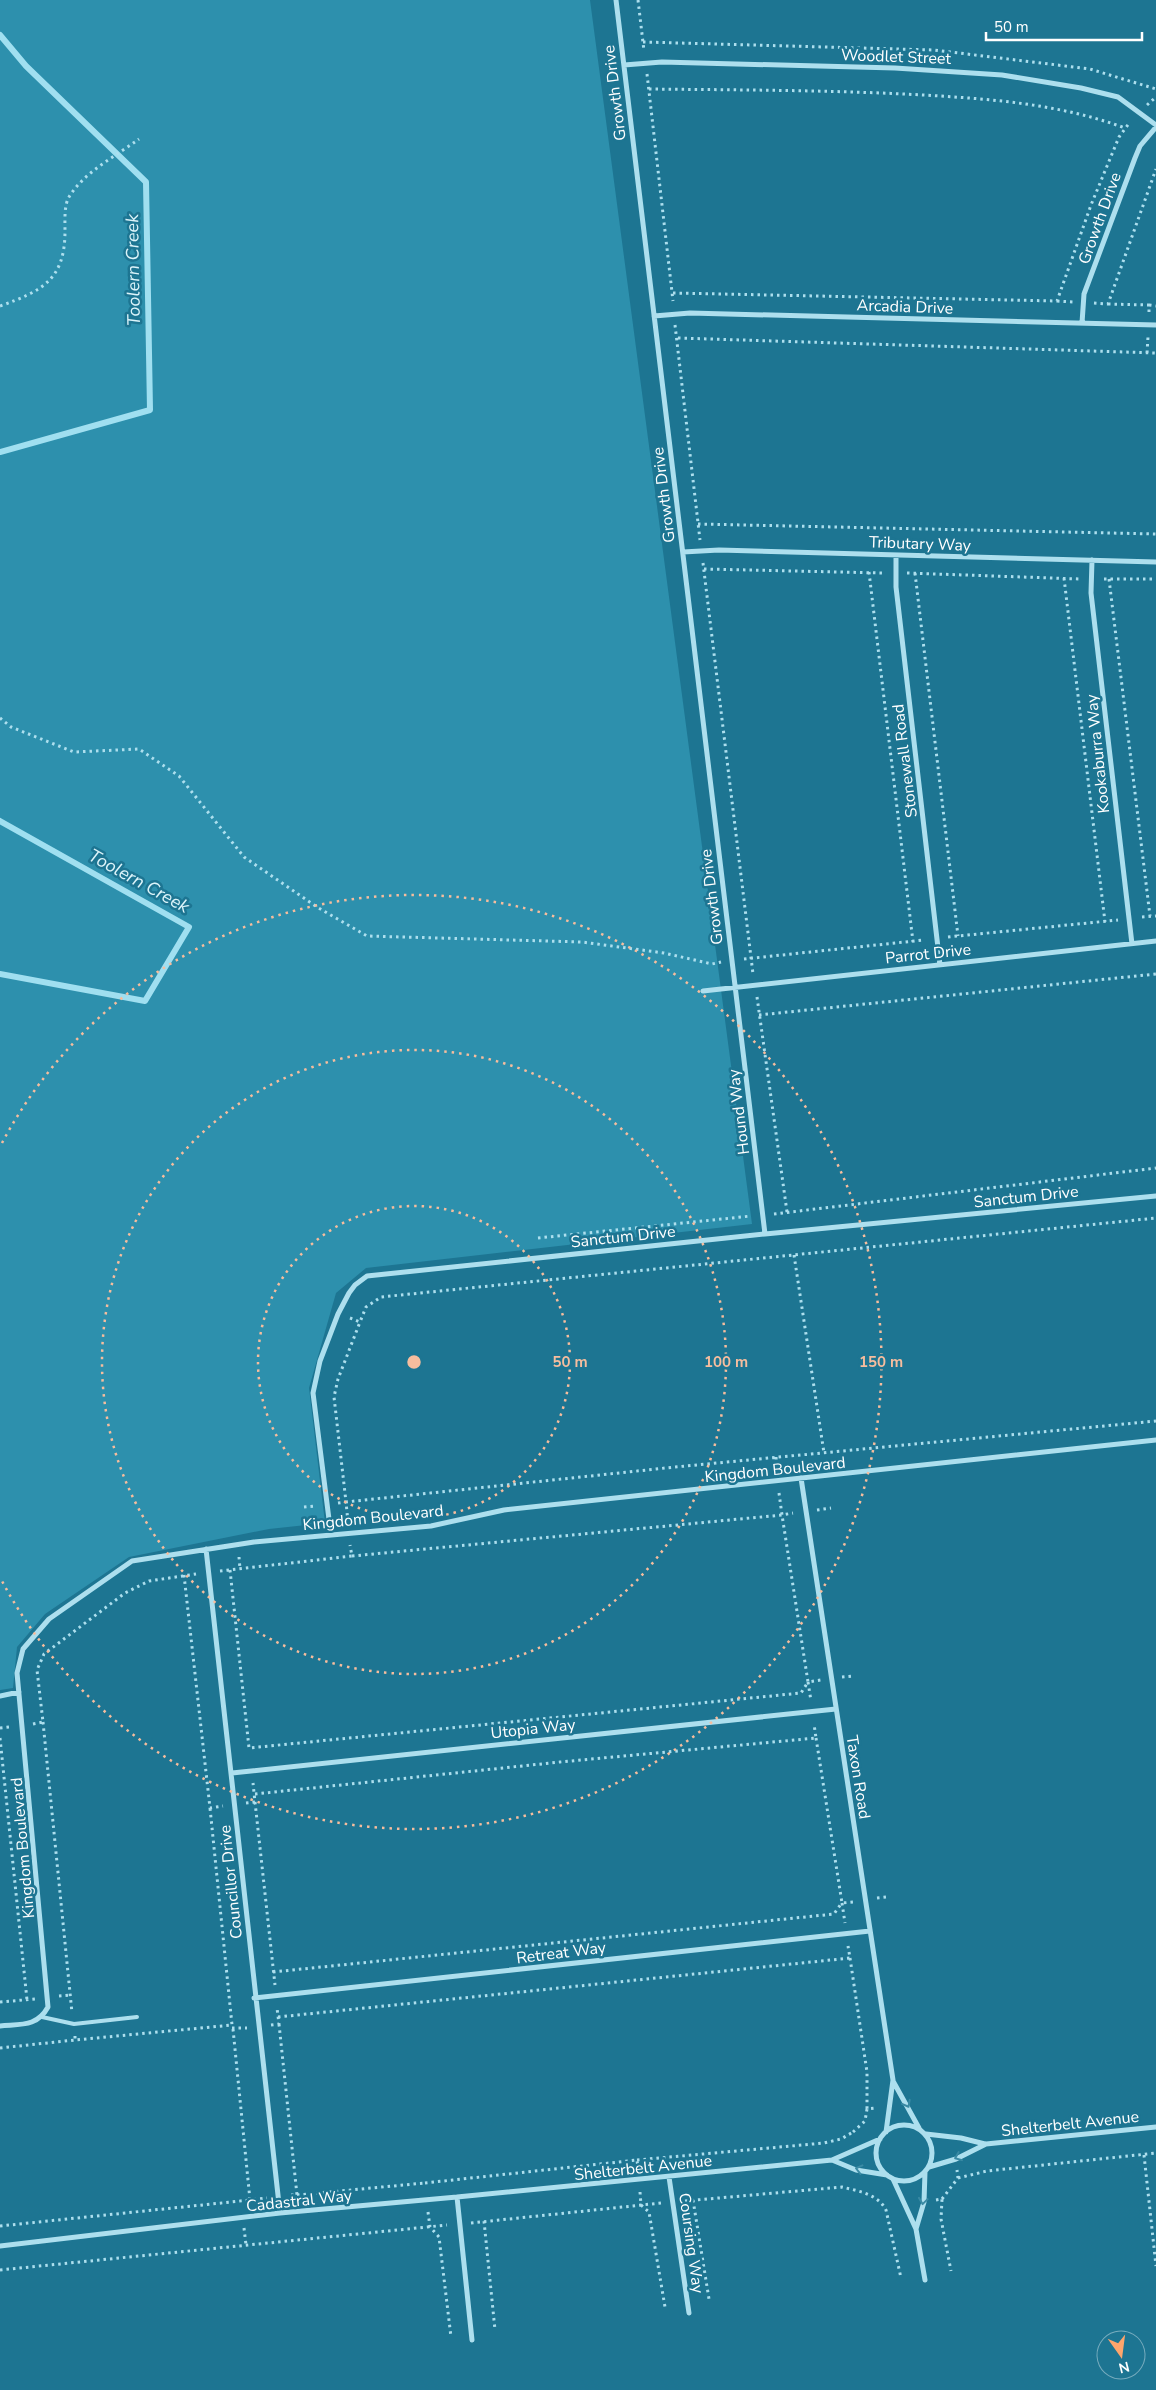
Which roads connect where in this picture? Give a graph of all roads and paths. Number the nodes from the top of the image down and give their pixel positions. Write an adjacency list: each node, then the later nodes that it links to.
1 (616, 0): 4 (street, Growth Drive)
2 (638, 0): 3 (path)
3 (646, 63): 4 (street, Woodlet Street); 5 (path); 7 (street, Woodlet Street)
4 (624, 65): 19 (street, Growth Drive)
5 (650, 89): 9 (path); 12 (path)
6 (1156, 97): 7 (path)
7 (1138, 113): 8 (street, Woodlet Street); 9 (path)
8 (1156, 126): 14 (street, Growth Drive)
9 (1125, 128): 13 (path)
10 (139, 139): 16 (path)
11 (1156, 169): 14 (path)
12 (673, 293): 13 (path); 18 (path)
13 (1057, 302): 14 (path)
14 (1084, 302): 20 (street, Growth Drive)
15 (1150, 305): 17 (path)
16 (0, 306)
17 (1156, 306)
18 (673, 314): 19 (street, Arcadia Drive); 20 (street, Arcadia Drive); 22 (path)
19 (654, 316): 27 (street, Growth Drive)
20 (1082, 323): 21 (street, Arcadia Drive)
21 (1156, 326)
22 (678, 338): 23 (path); 24 (path)
23 (1156, 353)
24 (698, 524): 25 (path); 26 (path)
25 (1156, 534)
26 (702, 551): 27 (street, Tributary Way); 28 (street, Tributary Way); 31 (path)
27 (682, 552): 46 (street, Growth Drive)
28 (896, 555): 29 (street, Tributary Way); 33 (street, Stonewall Road)
29 (1092, 560): 30 (street, Tributary Way); 36 (street, Kookaburra Way)
30 (1156, 562)
31 (704, 570): 32 (path); 49 (path)
32 (869, 572): 33 (path); 44 (path)
33 (896, 573): 34 (path); 47 (street, Stonewall Road)
34 (915, 574): 35 (path); 42 (path)
35 (1064, 578): 36 (path); 41 (path)
36 (1092, 579): 37 (path); 45 (street, Kookaburra Way)
37 (1109, 579): 38 (path); 40 (path)
38 (1156, 580)
39 (0, 718): 46 (path)
40 (1150, 916)
41 (1105, 922)
42 (958, 936)
43 (1156, 941): 45 (street, Parrot Drive)
44 (913, 942)
45 (1132, 944): 47 (street, Parrot Drive)
46 (731, 960): 50 (street, Growth Drive)
47 (940, 965): 49 (street, Parrot Drive)
48 (1156, 974): 52 (path)
49 (755, 985): 50 (street, Parrot Drive); 52 (path)
50 (735, 987): 51 (street, Parrot Drive); 56 (street, Hound Way)
51 (703, 991)
52 (759, 1015): 55 (path)
53 (1156, 1168): 55 (path)
54 (1156, 1196): 58 (street, Sanctum Drive)
55 (787, 1212): 56 (path)
56 (763, 1215): 58 (street, Hound Way); 59 (path)
57 (1156, 1218): 60 (path)
58 (765, 1234): 61 (street, Sanctum Drive)
59 (538, 1238)
60 (794, 1255): 62 (path); 65 (path)
61 (338, 1314): 62 (path); 68 (street, Sanctum Drive)
62 (360, 1322): 67 (path)
63 (1156, 1421): 65 (path)
64 (1156, 1440): 66 (street, Kingdom Boulevard)
65 (824, 1452): 67 (path)
66 (801, 1478): 70 (street, Kingdom Boulevard); 77 (street, Taxon Road)
67 (346, 1502): 68 (path); 70 (path)
68 (327, 1504): 69 (path); 71 (street, Sanctum Drive)
69 (304, 1507)
70 (349, 1534): 71 (street, Kingdom Boulevard); 73 (path)
71 (331, 1535): 72 (street, Kingdom Boulevard)
72 (206, 1549): 75 (street, Councillor Drive); 79 (street, Kingdom Boulevard)
73 (352, 1556): 74 (path); 78 (path)
74 (230, 1570): 75 (path); 78 (path)
75 (208, 1572): 83 (path); 88 (street, Councillor Drive)
76 (853, 1676): 77 (path)
77 (832, 1679): 78 (path); 81 (street, Taxon Road)
78 (808, 1682): 82 (path)
79 (19, 1692): 80 (street); 84 (street, Kingdom Boulevard)
80 (0, 1696)
81 (836, 1709): 82 (street, Utopia Way); 93 (street, Taxon Road)
82 (812, 1711): 87 (path); 88 (street, Utopia Way)
83 (43, 1722): 84 (path); 105 (path)
84 (22, 1725): 85 (path); 102 (street, Kingdom Boulevard)
85 (0, 1728)
86 (0, 1738): 101 (path)
87 (816, 1738): 89 (path); 94 (path)
88 (232, 1773): 100 (street, Councillor Drive)
89 (255, 1794)
90 (255, 1802): 98 (path)
91 (210, 1808): 106 (path)
92 (886, 1897): 93 (path)
93 (866, 1900): 94 (path); 95 (street, Taxon Road)
94 (842, 1903): 96 (path); 98 (path)
95 (870, 1931): 96 (street, Retreat Way); 111 (street, Taxon Road)
96 (846, 1933): 97 (path); 99 (street, Retreat Way)
97 (850, 1958): 104 (path); 112 (path)
98 (273, 1972): 99 (path)
99 (276, 1995): 100 (street, Retreat Way); 104 (path)
100 (254, 1998): 108 (street, Councillor Drive)
101 (27, 2000)
102 (42, 2017): 105 (lane); 107 (street)
103 (137, 2017): 105 (lane)
104 (278, 2017): 108 (path)
105 (74, 2024): 109 (path)
106 (232, 2025): 108 (path); 109 (path)
107 (0, 2026)
108 (258, 2026): 136 (street, Councillor Drive)
109 (75, 2040): 110 (path)
110 (0, 2048)
111 (893, 2080): 114 (street, one-way to 114); 116 (street)
112 (867, 2109)
113 (1156, 2127): 119 (street, Shelterbelt Avenue)
114 (919, 2129): 116 (street); 117 (street)
115 (853, 2132): 122 (path)
116 (886, 2132): 118 (street)
117 (926, 2134): 119 (street, Shelterbelt Avenue); 124 (street)
118 (880, 2139): 123 (street, Shelterbelt Avenue); 126 (street)
119 (986, 2144): 124 (street, Shelterbelt Avenue, one-way to 124)
120 (1156, 2153): 121 (path)
121 (1144, 2154): 129 (path); 143 (path)
122 (637, 2160)
123 (832, 2160): 126 (street, Shelterbelt Avenue, one-way to 123); 127 (street, Shelterbelt Avenue)
124 (929, 2167): 125 (street)
125 (925, 2172): 128 (street); 141 (street, one-way to 141)
126 (887, 2175): 128 (street)
127 (669, 2177): 131 (street, Shelterbelt Avenue); 135 (street, Coursing Way)
128 (893, 2178): 141 (street)
129 (958, 2178)
130 (297, 2195): 133 (path)
131 (457, 2197): 133 (street, Cadastral Way); 138 (street)
132 (250, 2200): 139 (path)
133 (426, 2200): 136 (street, Cadastral Way); 140 (path)
134 (693, 2200): 135 (path); 145 (path); 147 (path)
135 (673, 2202): 137 (path); 148 (street, Coursing Way)
136 (280, 2213): 142 (street, Cadastral Way)
137 (484, 2221): 138 (path); 149 (path)
138 (460, 2224): 140 (path); 151 (street)
139 (0, 2226)
140 (430, 2227): 144 (path); 150 (path)
141 (916, 2229): 146 (street)
142 (0, 2246)
143 (1156, 2266)
144 (0, 2270)
145 (901, 2278)
146 (925, 2280)
147 (709, 2299)
148 (689, 2313)
149 (495, 2330)
150 (451, 2337)
151 (472, 2340)

